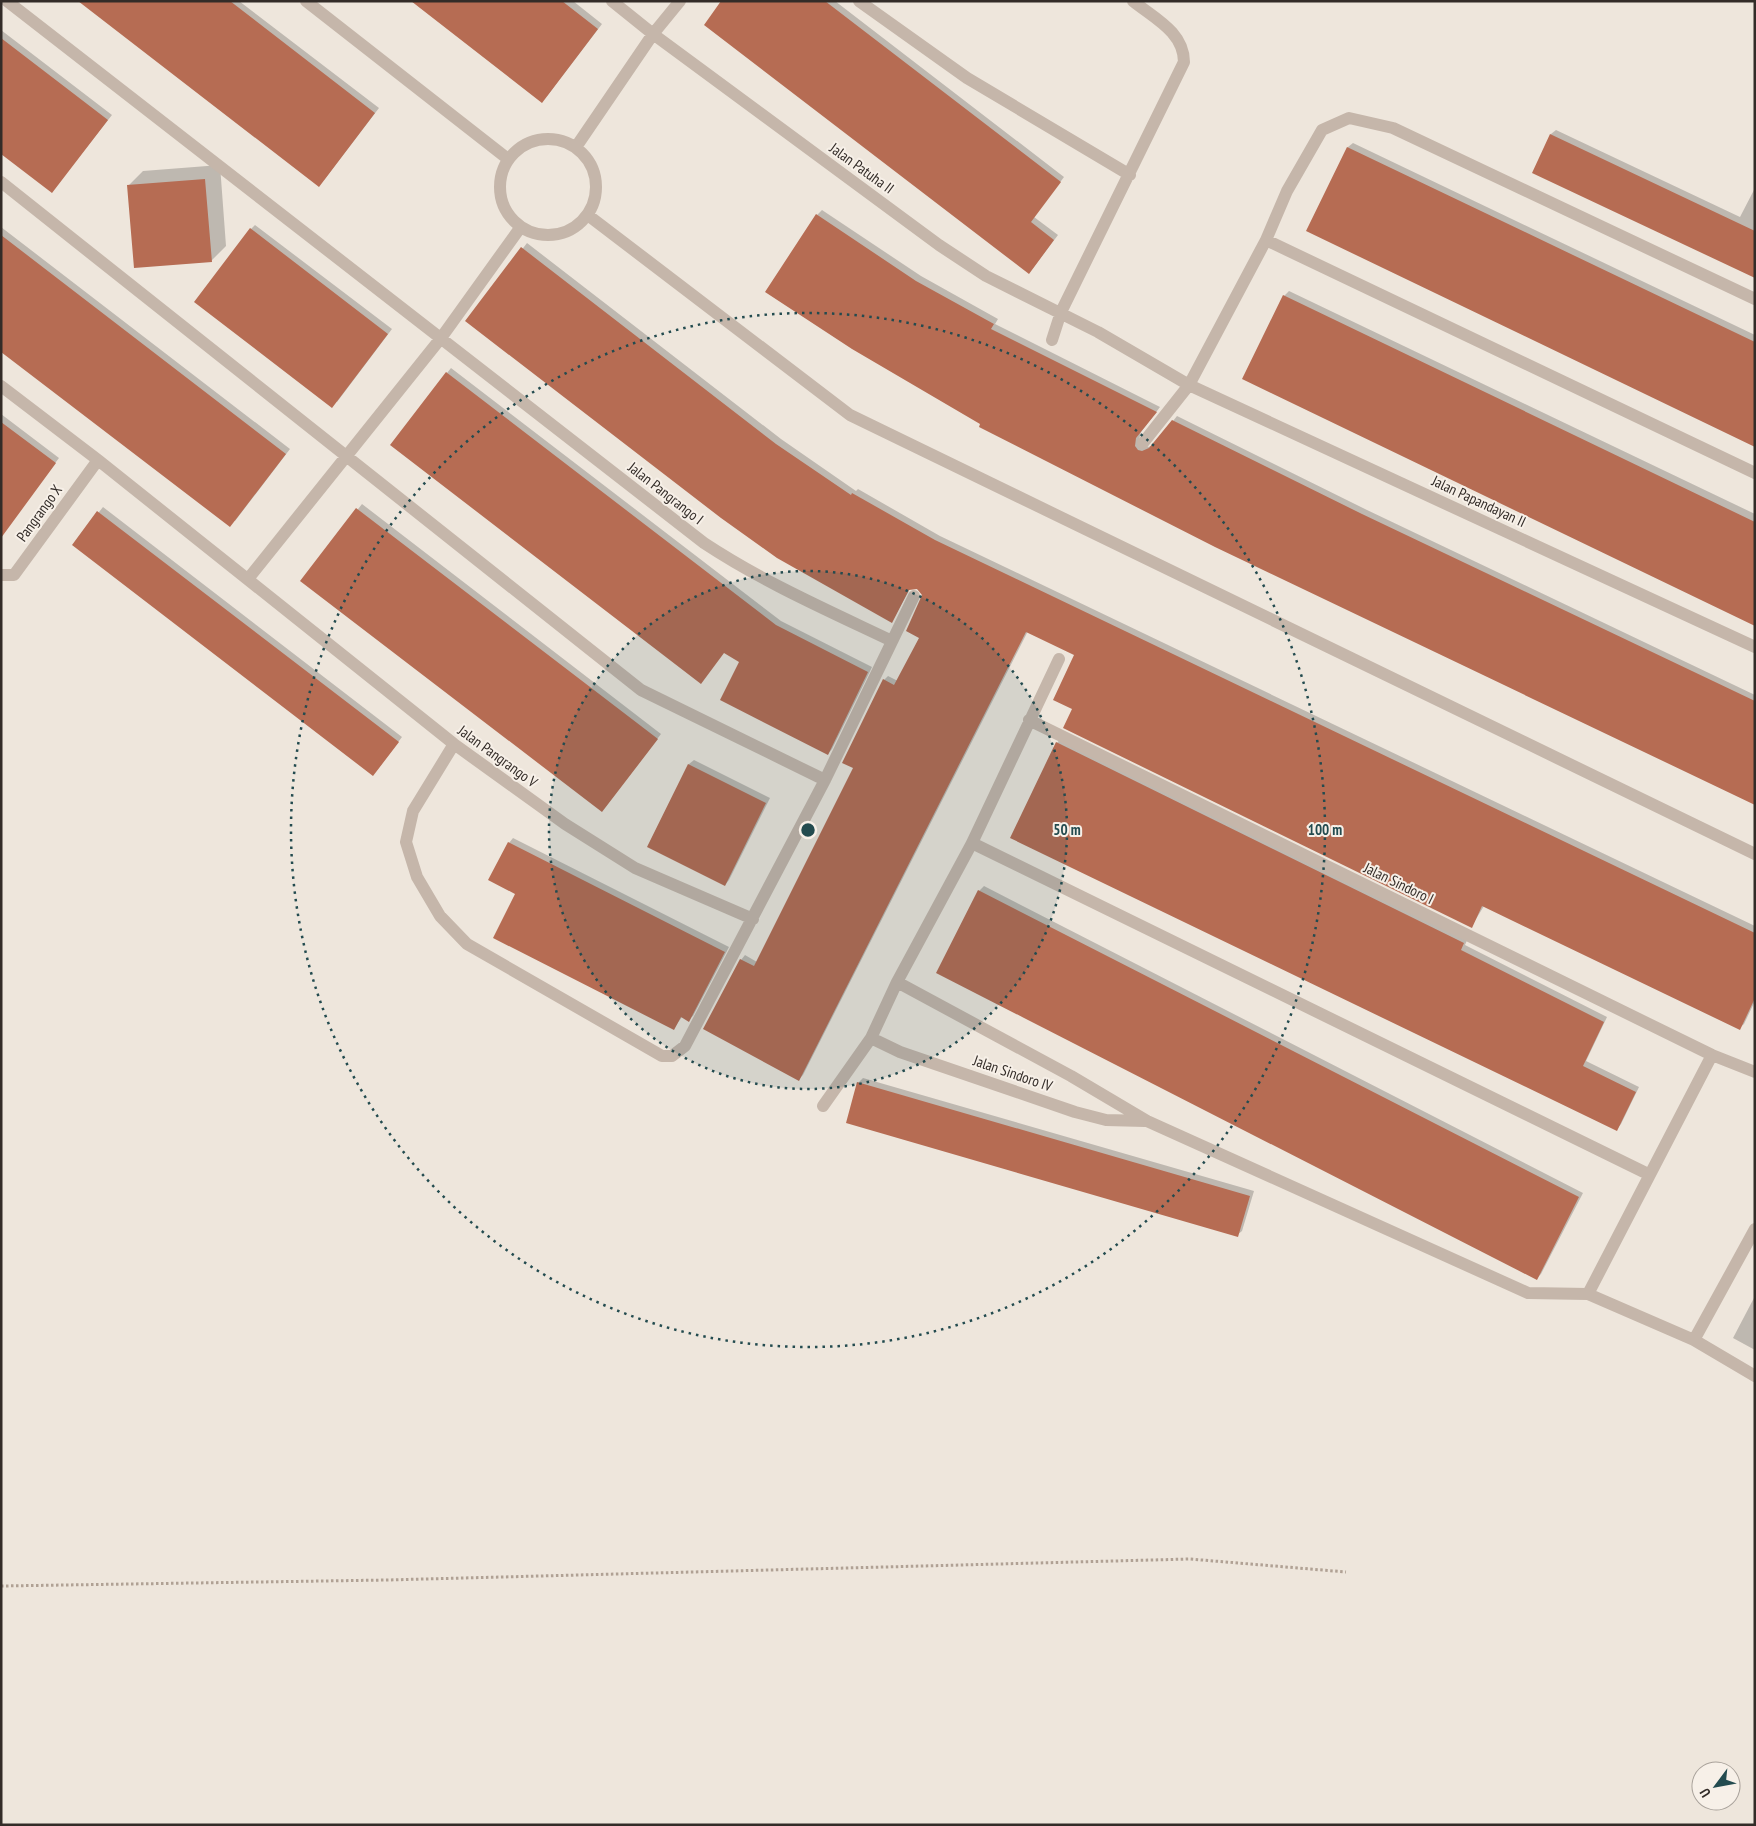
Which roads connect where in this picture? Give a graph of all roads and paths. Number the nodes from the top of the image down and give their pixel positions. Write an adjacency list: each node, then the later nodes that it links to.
1 (7, 1): 17 (street, Jalan Pangrango I)
2 (306, 1): 9 (street)
3 (612, 1): 7 (street, Jalan Patuha II)
4 (680, 1): 7 (street)
5 (859, 1): 10 (street)
6 (1133, 1): 10 (street)
7 (653, 34): 8 (street); 16 (street, Jalan Patuha II)
8 (576, 147): 9 (street); 12 (street)
9 (508, 158): 13 (street)
10 (1130, 175): 16 (street)
11 (1, 182): 22 (street)
12 (588, 216): 13 (street); 35 (street)
13 (520, 228): 17 (street)
14 (1266, 240): 15 (street); 19 (street); 24 (street)
15 (1755, 299)
16 (1061, 312): 18 (street); 19 (street, Jalan Patuha II)
17 (441, 338): 22 (street); 28 (street, Jalan Pangrango I)
18 (1052, 340)
19 (1189, 385): 21 (street); 29 (street, Jalan Papandayan II)
20 (1, 386): 23 (street, Jalan Pangrango V)
21 (1143, 443)
22 (348, 456): 26 (street); 33 (street)
23 (98, 460): 25 (street, Pangrango X); 26 (street, Jalan Pangrango V)
24 (1755, 473)
25 (1, 575)
26 (248, 579): 32 (street, Jalan Pangrango V)
27 (914, 596): 28 (street)
28 (892, 640): 33 (street)
29 (1755, 647)
30 (1060, 659): 31 (street)
31 (1029, 720): 34 (street); 39 (street, Jalan Sindoro I)
32 (454, 744): 36 (street, Jalan Pangrango V); 36 (street)
33 (825, 780): 36 (street)
34 (972, 843): 37 (street); 43 (street)
35 (1755, 854)
36 (753, 919)
37 (897, 982): 38 (street); 42 (street)
38 (871, 1038): 41 (street); 42 (street, Jalan Sindoro IV)
39 (1712, 1054): 40 (street, Jalan Sindoro I); 43 (street)
40 (1755, 1072)
41 (823, 1106)
42 (1147, 1121): 45 (street)
43 (1648, 1174): 45 (street)
44 (1755, 1229): 46 (street)
45 (1588, 1294): 46 (street)
46 (1694, 1340): 47 (street)
47 (1755, 1376)
48 (1346, 1572): 49 (path)
49 (1, 1586)

